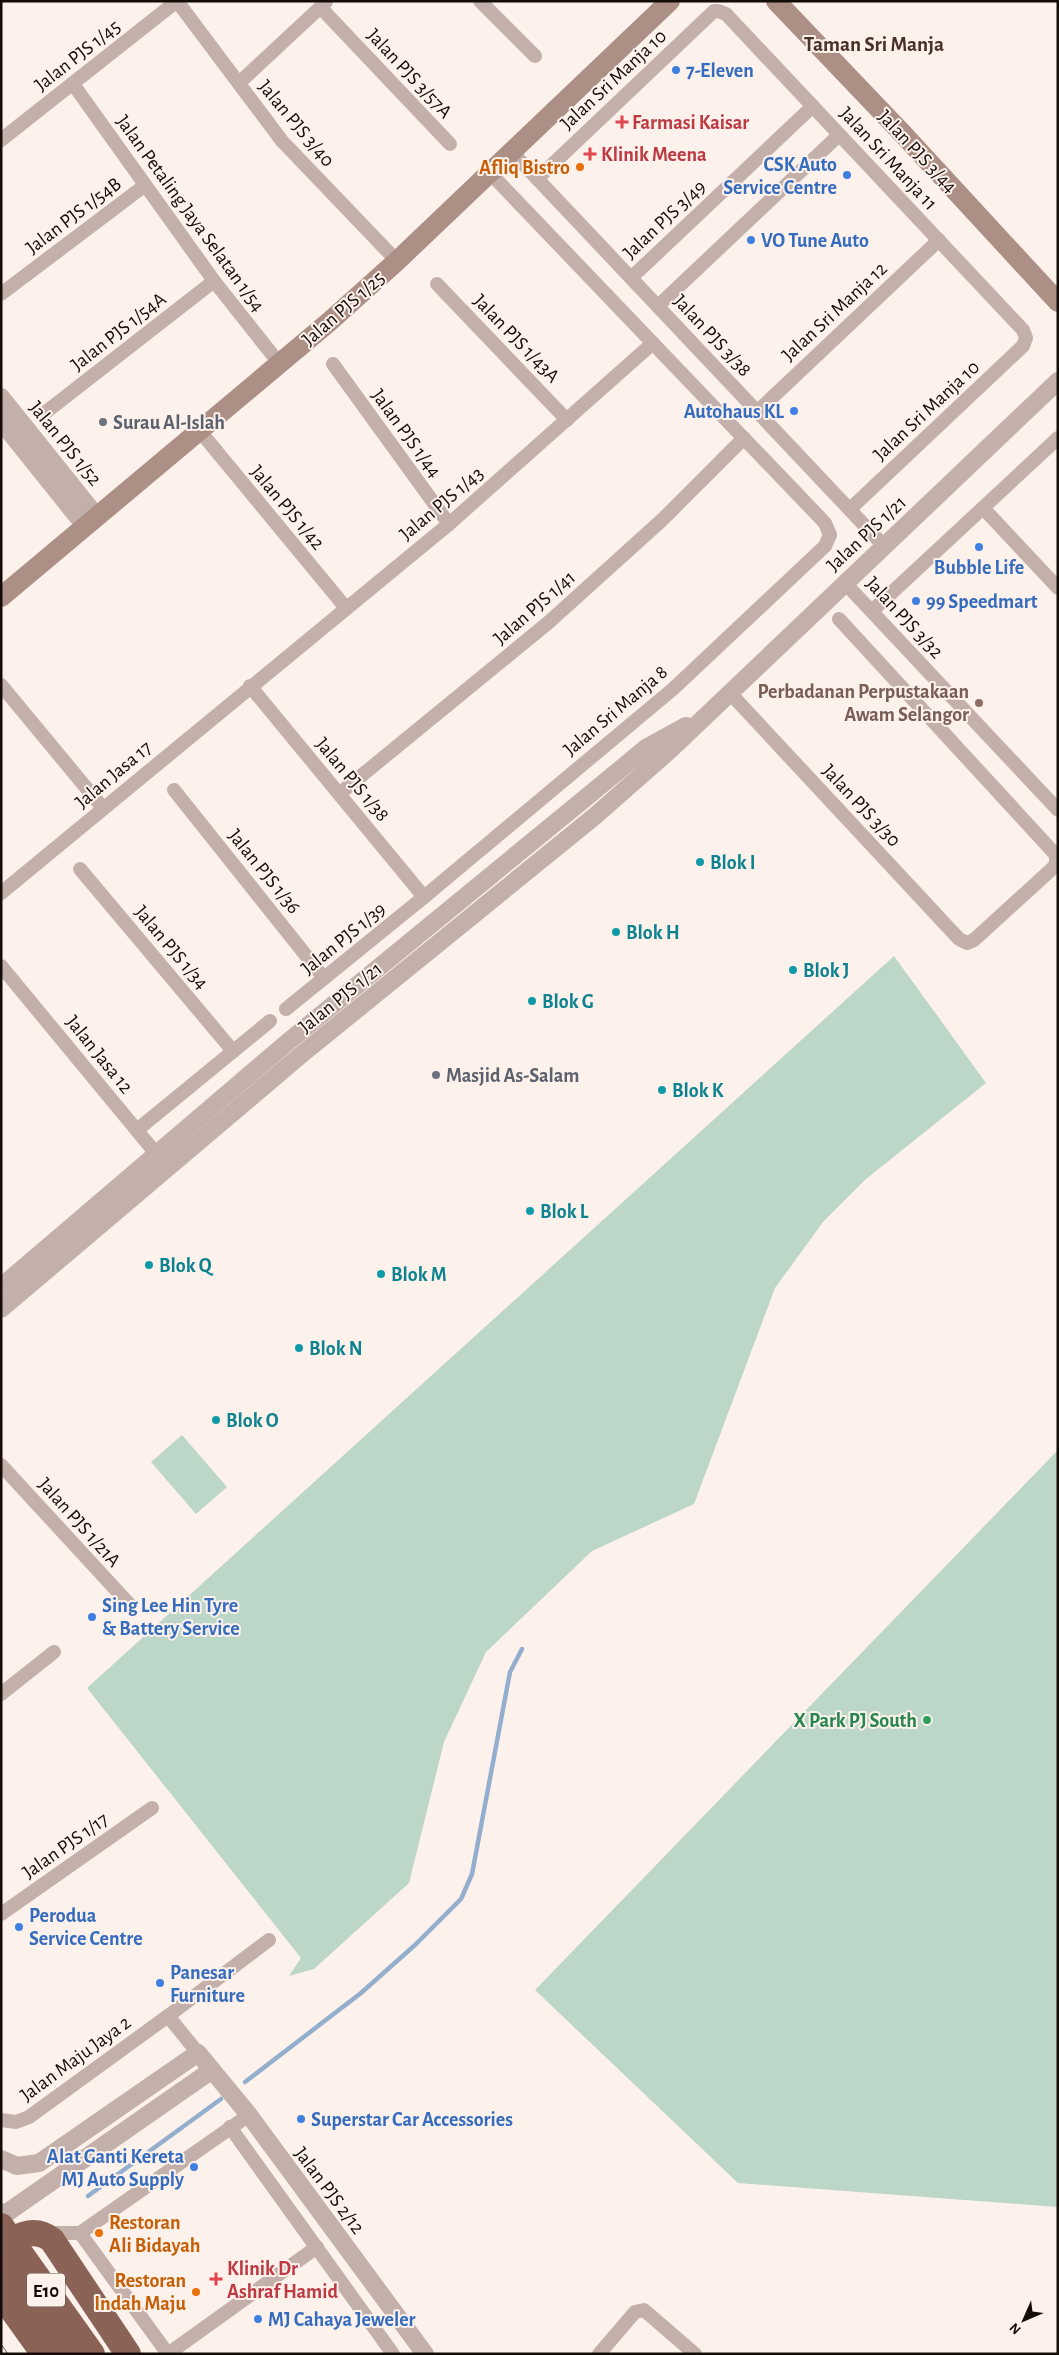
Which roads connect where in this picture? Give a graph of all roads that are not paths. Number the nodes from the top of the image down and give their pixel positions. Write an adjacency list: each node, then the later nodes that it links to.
1 (177, 1): 8 (street, Jalan PJS 3/40); 9 (street, Jalan PJS 1/45)
2 (480, 1): 7 (street)
3 (776, 1): 24 (main road, Jalan PJS 3/44)
4 (664, 3): 14 (main road, Jalan PJS 1/25)
5 (324, 4): 8 (street); 13 (street, Jalan PJS 3/57A)
6 (718, 10): 10 (street, Jalan Sri Manja 11); 16 (street, Jalan Sri Manja 10)
7 (535, 56)
8 (239, 83): 19 (street, Jalan PJS 3/40)
9 (73, 84): 12 (street, Jalan PJS 1/45); 17 (street, Jalan Petaling Jaya Selatan 1/54)
10 (813, 106): 11 (street, Jalan Sri Manja 11); 20 (street, Jalan PJS 3/49)
11 (839, 135): 18 (street, Jalan Sri Manja 11); 25 (street)
12 (1, 140)
13 (450, 144)
14 (512, 152): 15 (main road, Jalan PJS 1/25); 16 (street, Jalan PJS 3/38)
15 (490, 173): 19 (main road, Jalan PJS 1/25); 27 (street)
16 (537, 179): 20 (street, Jalan PJS 3/38)
17 (144, 186): 21 (street, Jalan Petaling Jaya Selatan 1/54); 23 (street, Jalan PJS 1/54B)
18 (939, 240): 26 (street, Jalan Sri Manja 11); 33 (street, Jalan Sri Manja 12)
19 (397, 261): 28 (main road, Jalan PJS 1/25)
20 (631, 278): 25 (street, Jalan PJS 3/38)
21 (214, 281): 28 (street, Jalan Petaling Jaya Selatan 1/54); 32 (street, Jalan PJS 1/54A)
22 (438, 284): 34 (street, Jalan PJS 1/43A)
23 (1, 294)
24 (1058, 302)
25 (658, 306): 33 (street, Jalan PJS 3/38)
26 (1026, 338): 40 (street, Jalan Sri Manja 10)
27 (653, 344): 34 (street, Jalan PJS 1/43); 37 (street)
28 (279, 363): 36 (main road, Jalan PJS 1/25)
29 (333, 364): 42 (street, Jalan PJS 1/44)
30 (1058, 382): 43 (street, Jalan PJS 1/21)
31 (1, 397): 41 (street, Jalan PJS 1/52)
32 (46, 412)
33 (758, 412): 40 (street, Jalan PJS 3/38)
34 (567, 420): 42 (street, Jalan PJS 1/43)
35 (1, 421): 41 (street, Jalan PJS 1/52)
36 (200, 430): 41 (main road, Jalan PJS 1/25); 47 (street, Jalan PJS 1/42)
37 (744, 438): 55 (street, Jalan PJS 1/41); 60 (street, Jalan Sri Manja 8)
38 (1058, 438): 39 (street)
39 (983, 508): 45 (street); 48 (street)
40 (850, 509): 43 (street, Jalan PJS 3/38)
41 (91, 521): 46 (main road, Jalan PJS 1/25)
42 (449, 524): 47 (street, Jalan PJS 1/43)
43 (884, 546): 44 (street, Jalan PJS 1/21)
44 (845, 582): 48 (street, Jalan PJS 3/32); 52 (street, Jalan PJS 1/21)
45 (1058, 588)
46 (1, 597)
47 (346, 608): 51 (street, Jalan PJS 1/43)
48 (872, 611): 57 (street, Jalan PJS 3/32)
49 (839, 619): 52 (street, Jalan PJS 3/30)
50 (1, 685): 56 (street)
51 (250, 686): 55 (street, Jalan PJS 1/38); 56 (street, Jalan Jasa 17)
52 (729, 692): 53 (street, Jalan PJS 1/21)
53 (704, 716): 67 (street, Jalan PJS 1/21); 68 (street, Jalan PJS 1/21)
54 (174, 790): 62 (street, Jalan PJS 1/36)
55 (339, 794): 60 (street, Jalan PJS 1/38)
56 (103, 808): 59 (street, Jalan Jasa 17)
57 (1058, 810)
58 (80, 869): 65 (street, Jalan PJS 1/34)
59 (1, 893)
60 (424, 897): 62 (street, Jalan PJS 1/39)
61 (1, 966): 66 (street, Jalan Jasa 12)
62 (324, 978): 63 (street, Jalan PJS 1/39)
63 (286, 1009)
64 (270, 1020): 65 (street)
65 (233, 1051): 66 (street)
66 (137, 1130): 67 (street, Jalan Jasa 12)
67 (156, 1154): 68 (street, Jalan Jasa 12); 69 (street, Jalan PJS 1/21)
68 (168, 1168): 70 (street, Jalan PJS 1/21)
69 (1, 1287)
70 (1, 1309)
71 (1, 1464): 72 (street, Jalan PJS 1/21A)
72 (130, 1606)
73 (54, 1652): 74 (street)
74 (1, 1694)
75 (152, 1808): 76 (street, Jalan PJS 1/17)
76 (1, 1914)
77 (268, 1940): 78 (street, Jalan Maju Jaya 2)
78 (168, 2016): 79 (street); 82 (street, Jalan Maju Jaya 2)
79 (198, 2053): 80 (street, Jalan PJS 2/12); 84 (street)
80 (212, 2070): 81 (street, Jalan PJS 2/12); 85 (street)
81 (248, 2115): 83 (street); 99 (street, Jalan PJS 2/12)
82 (1, 2120)
83 (230, 2127): 88 (street); 89 (street)
84 (1, 2159)
85 (1, 2214)
86 (1, 2226): 95 (highway, E10, bridge)
87 (43, 2233): 88 (street); 90 (highway); 96 (highway)
88 (80, 2233): 97 (street)
89 (317, 2247): 97 (street); 98 (street)
90 (1, 2254)
91 (1, 2261): 94 (highway, E10)
92 (2, 2294): 93 (highway)
93 (44, 2354)
94 (68, 2354)
95 (92, 2354)
96 (128, 2354)
97 (168, 2354)
98 (393, 2354)
99 (425, 2354)
100 (599, 2354): 101 (street)
101 (695, 2354)

